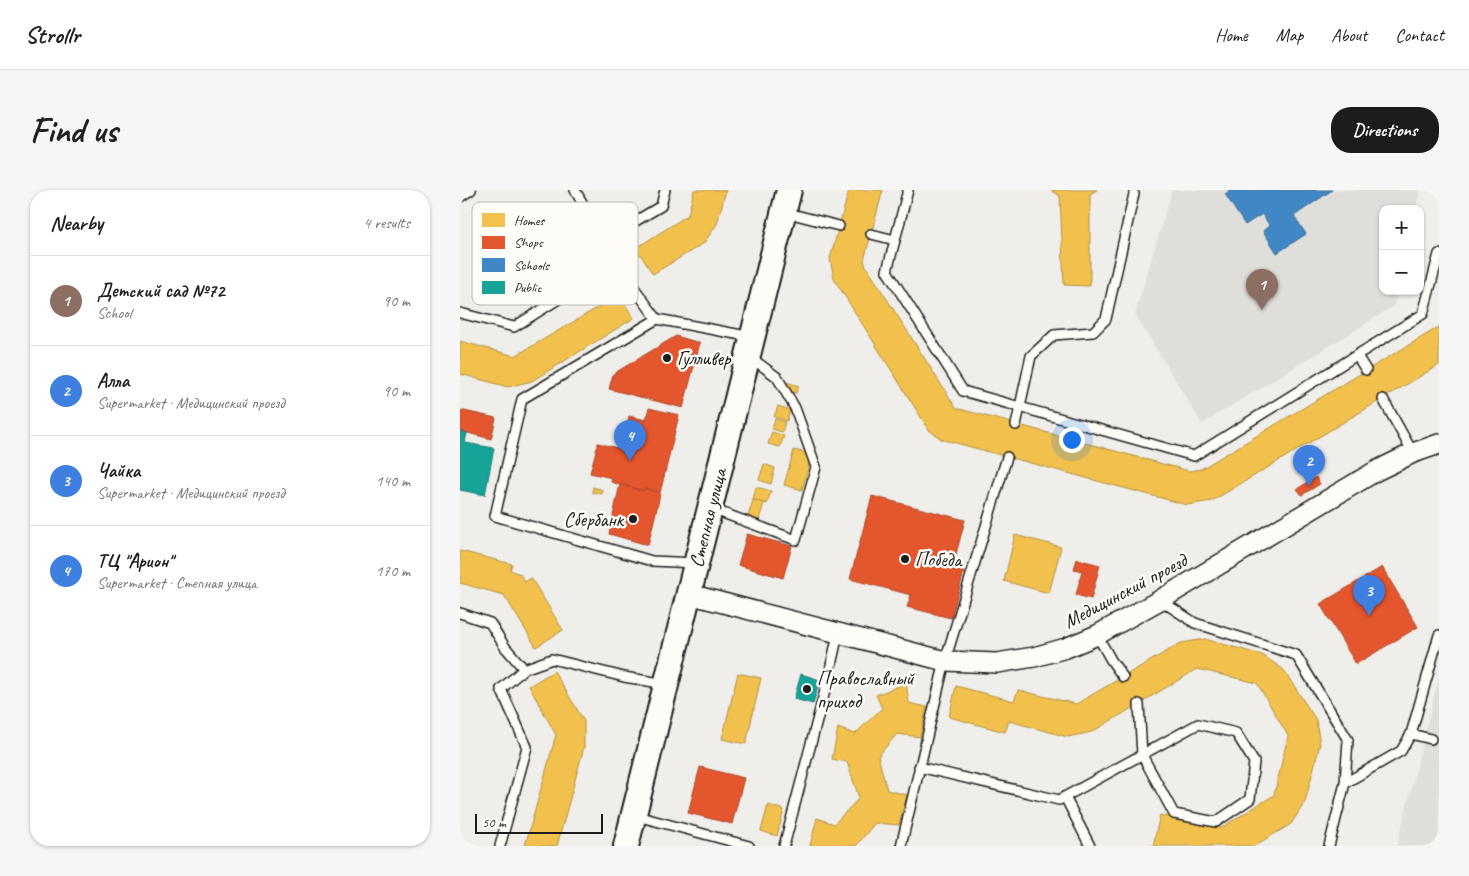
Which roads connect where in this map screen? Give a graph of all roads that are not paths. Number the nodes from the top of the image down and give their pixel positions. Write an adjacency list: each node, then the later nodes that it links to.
1 (471, 190): 6 (lane)
2 (575, 190): 8 (lane)
3 (665, 190): 9 (lane)
4 (908, 190): 12 (lane)
5 (1134, 194): 22 (lane)
6 (460, 197)
7 (786, 201): 10 (lane); 18 (street, Степная улица)
8 (581, 202)
9 (638, 219)
10 (839, 226)
11 (872, 234): 12 (lane)
12 (895, 240): 22 (lane)
13 (1439, 254): 19 (lane)
14 (638, 293): 17 (lane)
15 (550, 305): 16 (lane)
16 (460, 313)
17 (657, 318): 18 (lane); 28 (lane)
18 (750, 346): 27 (street, Степная улица); 27 (lane)
19 (1357, 356): 20 (lane); 22 (lane)
20 (1366, 370)
21 (1383, 399): 25 (lane)
22 (1020, 408): 23 (lane)
23 (1016, 424)
24 (1439, 444): 25 (street, Медицинский проезд)
25 (1413, 453): 30 (street, Медицинский проезд)
26 (1007, 457): 35 (lane)
27 (709, 509): 28 (street, Степная улица)
28 (697, 563): 29 (street, Степная улица)
29 (689, 594): 32 (street, Медицинский проезд); 38 (street, Степная улица)
30 (1160, 600): 33 (street, Медицинский проезд); 44 (lane)
31 (460, 613): 36 (lane)
32 (838, 634): 35 (street, Медицинский проезд); 50 (lane)
33 (1097, 635): 35 (street, Медицинский проезд); 37 (lane)
34 (1439, 635): 40 (lane)
35 (945, 661): 43 (lane)
36 (524, 669): 38 (lane); 47 (lane)
37 (1123, 677)
38 (666, 684): 46 (street, Степная улица)
39 (1139, 704): 42 (lane)
40 (1411, 734): 41 (lane); 44 (lane)
41 (1431, 739)
42 (1142, 755): 42 (lane); 45 (lane)
43 (919, 767): 45 (lane); 51 (lane)
44 (1345, 783): 53 (lane)
45 (1065, 797): 52 (lane)
46 (633, 815): 48 (street, Степная улица); 49 (lane)
47 (500, 846)
48 (626, 846)
49 (749, 846)
50 (784, 846)
51 (900, 846)
52 (1090, 846)
53 (1329, 846)

